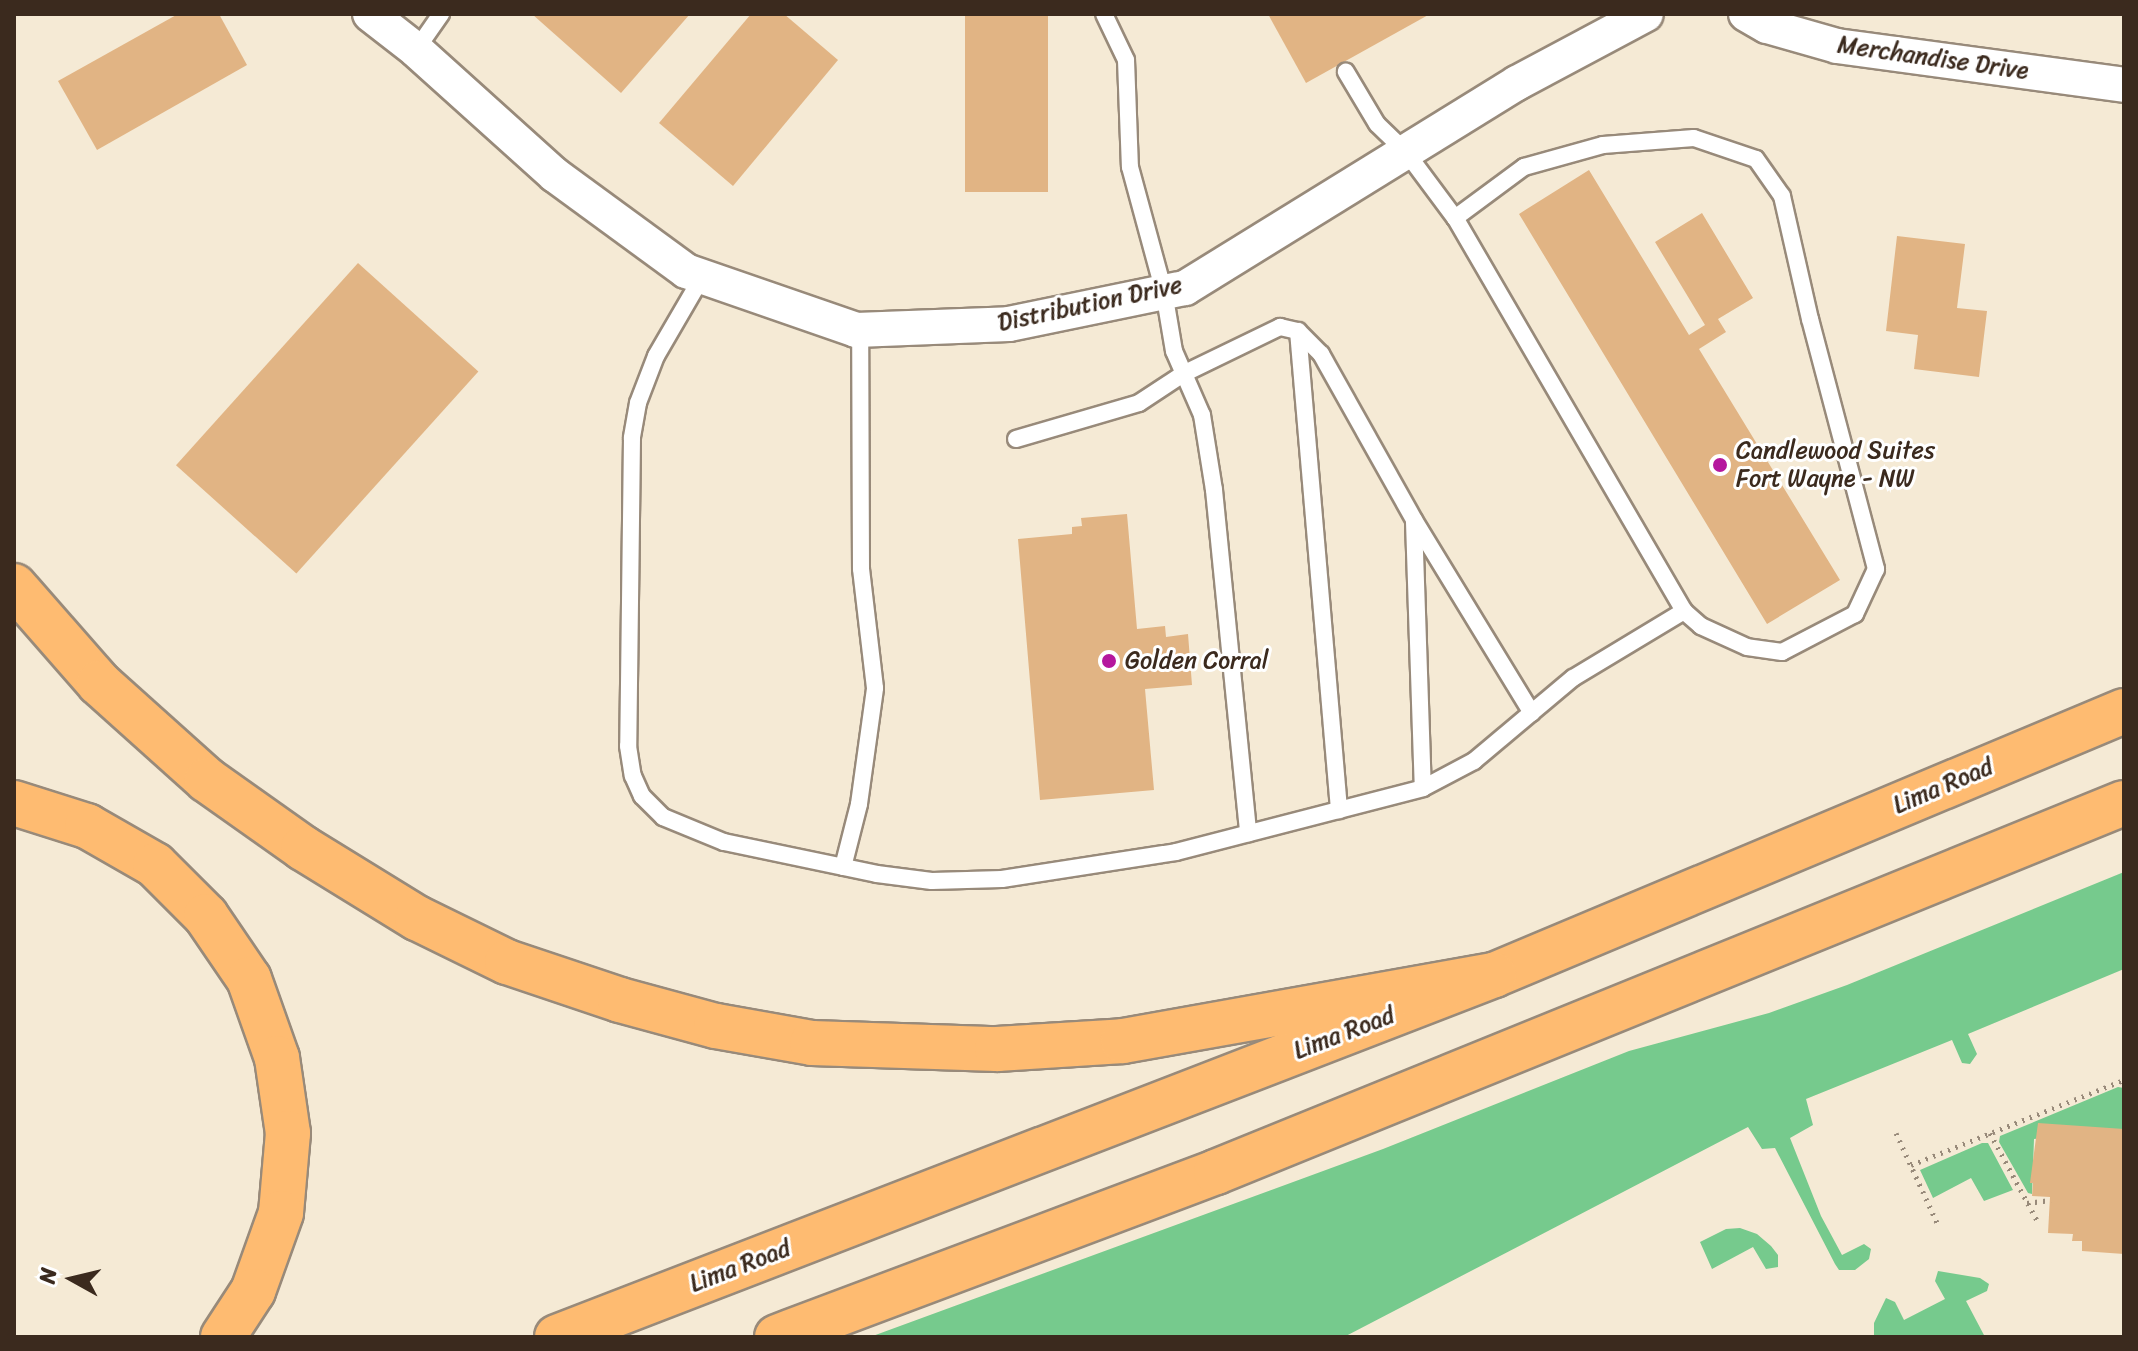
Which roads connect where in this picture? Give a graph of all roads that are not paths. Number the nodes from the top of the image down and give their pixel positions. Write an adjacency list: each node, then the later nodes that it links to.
1 (370, 14): 6 (street, Distribution Drive)
2 (441, 14): 6 (lane)
3 (1104, 14): 12 (lane)
4 (1646, 14): 9 (street, Distribution Drive)
5 (1746, 14): 8 (street, Merchandise Drive)
6 (416, 50): 11 (street, Distribution Drive)
7 (1346, 72): 9 (lane)
8 (2124, 85)
9 (1406, 152): 10 (lane); 12 (street, Distribution Drive)
10 (1455, 218): 19 (lane); 19 (lane)
11 (702, 277): 13 (street, Distribution Drive); 27 (lane)
12 (1164, 292): 13 (street, Distribution Drive); 15 (lane)
13 (860, 329): 27 (lane)
14 (1298, 331): 15 (lane); 17 (lane); 24 (lane)
15 (1183, 374): 16 (lane); 26 (lane)
16 (1016, 439)
17 (1414, 520): 21 (lane); 22 (lane)
18 (14, 586): 28 (highway)
19 (1684, 611): 21 (lane)
20 (2124, 711): 28 (highway, Lima Road)
21 (1532, 713): 22 (lane)
22 (1423, 788): 24 (lane)
23 (14, 803): 29 (highway)
24 (1339, 810): 26 (lane)
25 (2113, 812): 31 (highway)
26 (1248, 833): 27 (lane)
27 (843, 867)
28 (1494, 975): 30 (highway, Lima Road)
29 (223, 1337)
30 (557, 1337)
31 (777, 1337)

